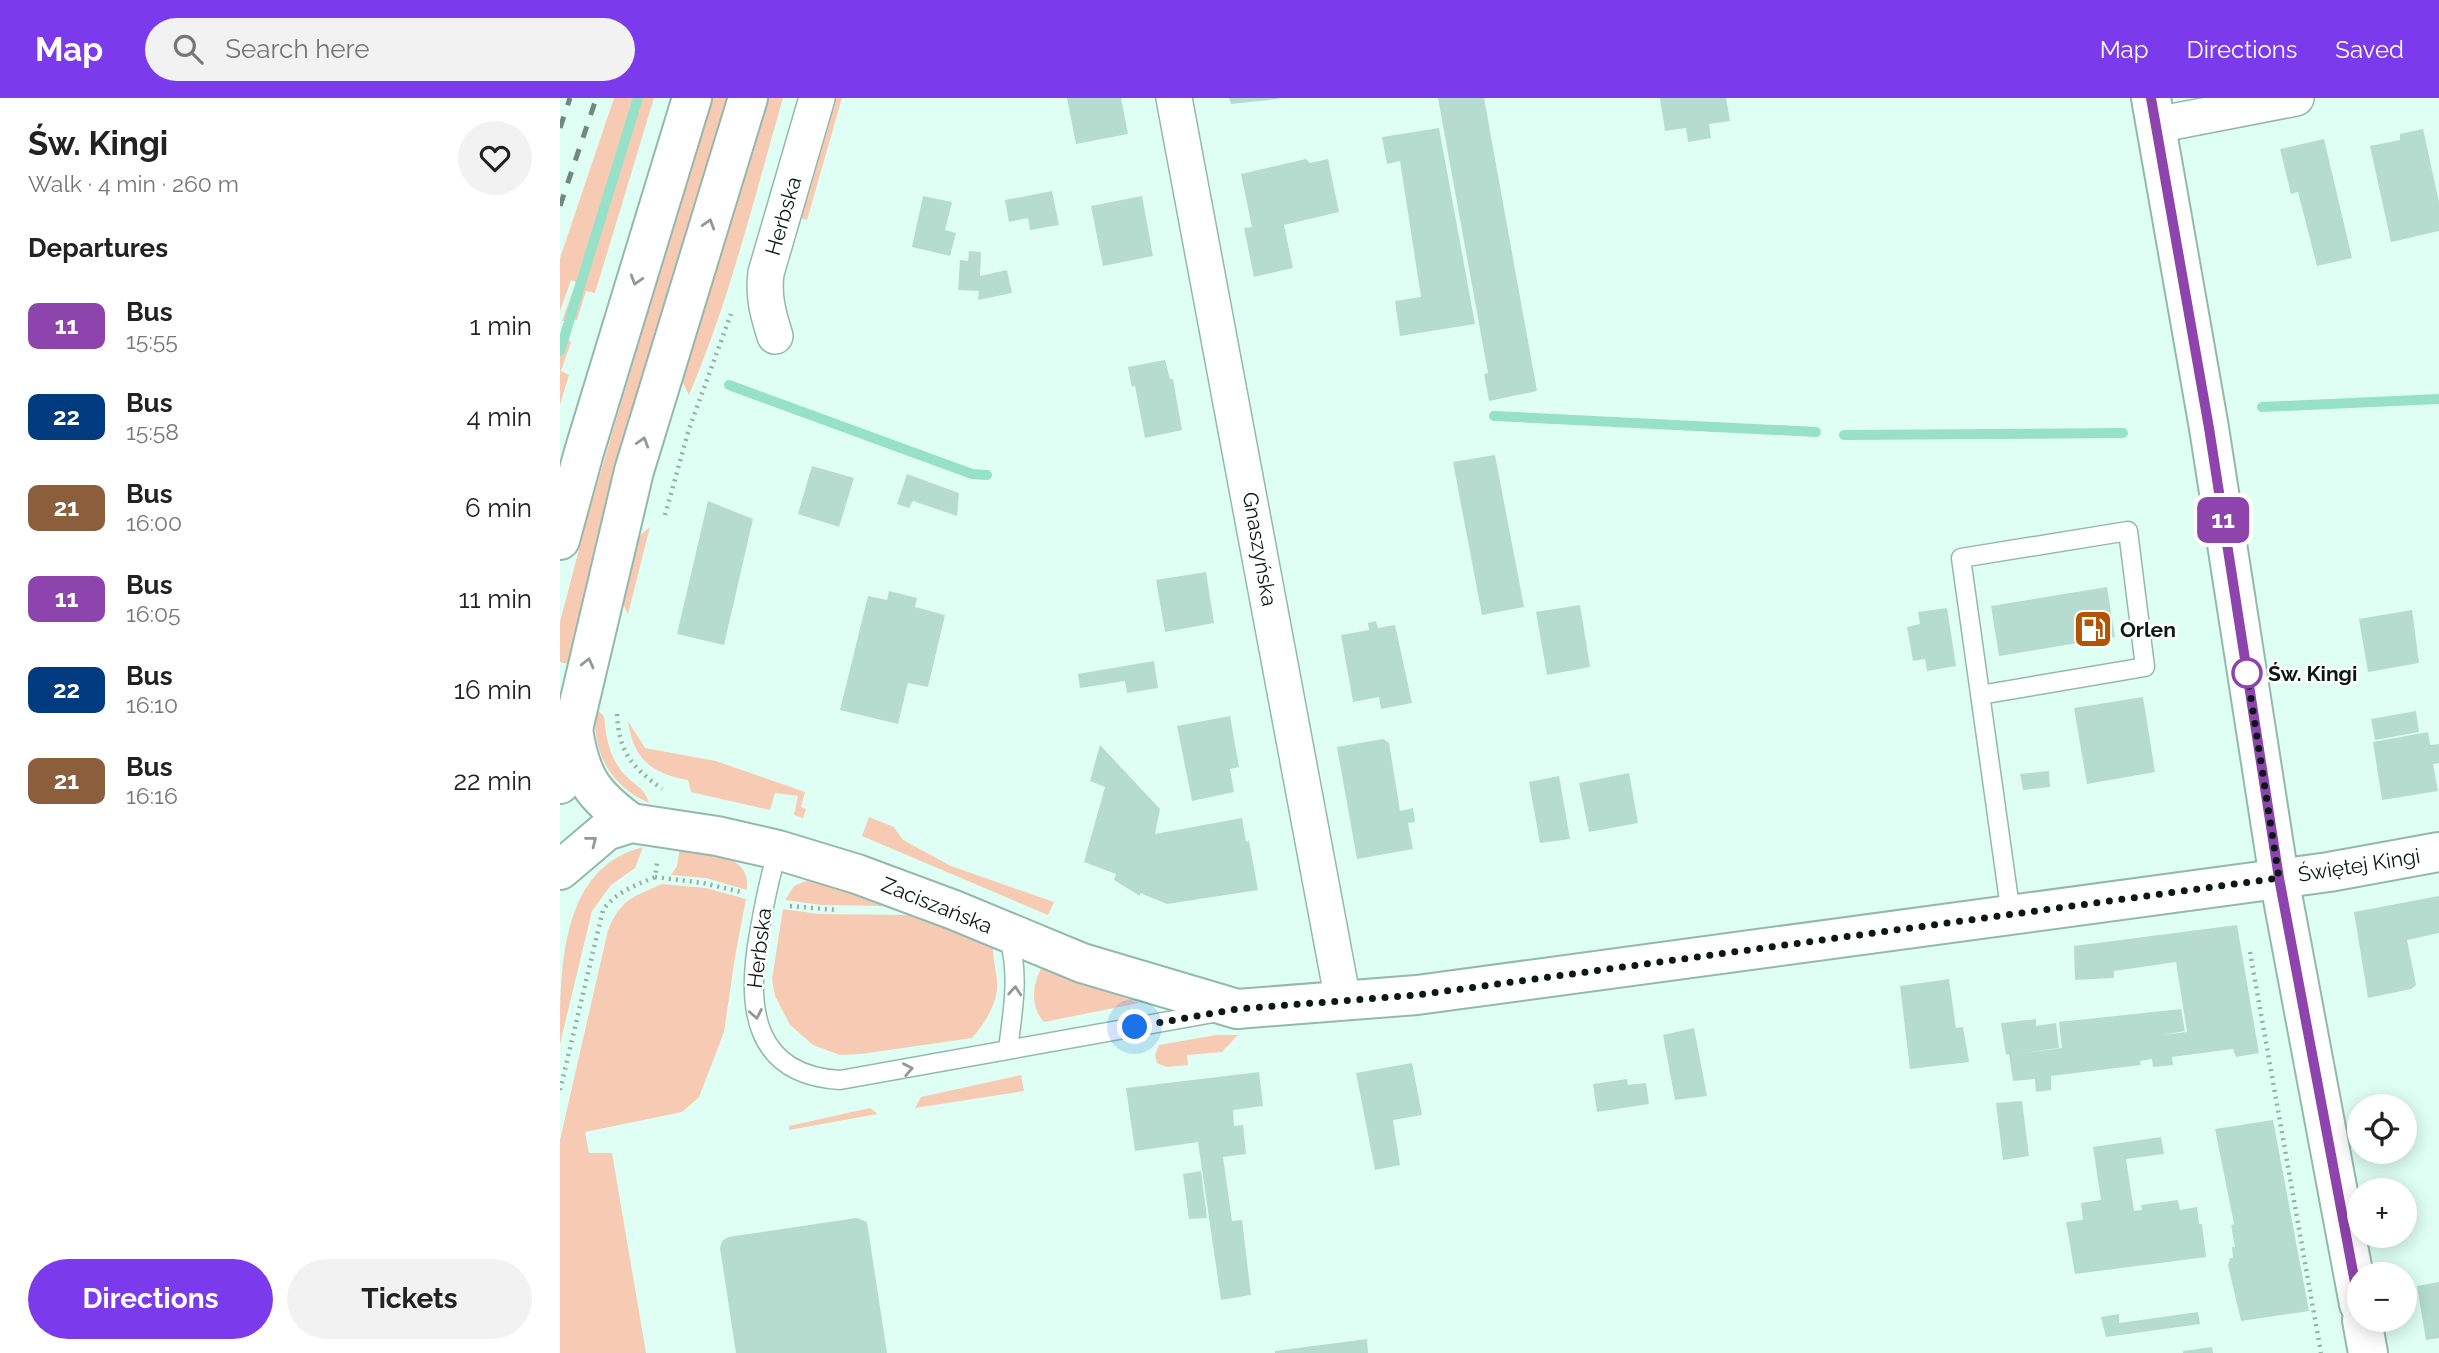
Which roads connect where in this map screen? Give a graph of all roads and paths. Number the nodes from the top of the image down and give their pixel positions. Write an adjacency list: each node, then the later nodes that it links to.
1 (692, 98): 10 (street, one-way to 10)
2 (748, 98): 13 (street, one-way to 2)
3 (817, 98): 8 (street, Herbska)
4 (1174, 98): 25 (street, Gnaszyńska)
5 (2296, 98): 6 (street)
6 (2154, 112): 21 (street)
7 (733, 309): 9 (path)
8 (775, 336)
9 (662, 526)
10 (560, 540)
11 (1980, 695): 11 (lane); 22 (lane)
12 (617, 713): 15 (path)
13 (573, 729): 14 (street); 16 (street, Zaciszańska)
14 (560, 784)
15 (668, 793)
16 (631, 823): 17 (street, Zaciszańska); 20 (street, one-way to 16)
17 (778, 850): 23 (street, Zaciszańska); 28 (lane, Herbska, one-way to 28)
18 (2439, 852): 21 (street, Świętej Kingi)
19 (658, 856): 29 (path)
20 (560, 870)
21 (2279, 878): 22 (street, Zaciszańska); 30 (street)
22 (2011, 915): 25 (street, Zaciszańska)
23 (1007, 933): 26 (street, Zaciszańska); 27 (lane, one-way to 23)
24 (2250, 952): 32 (path)
25 (1343, 1001): 26 (street, Zaciszańska)
26 (1237, 1009): 27 (lane, Zaciszańska)
27 (1008, 1049): 28 (lane, Zaciszańska, one-way to 27)
28 (840, 1080)
29 (560, 1090)
30 (2351, 1262)
31 (2364, 1332): 33 (street)
32 (2321, 1353)
33 (2368, 1353)

